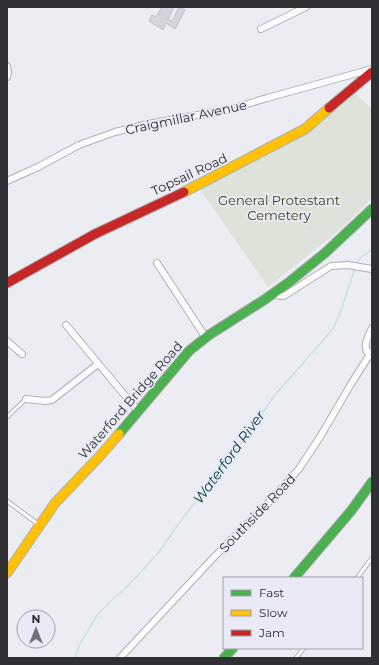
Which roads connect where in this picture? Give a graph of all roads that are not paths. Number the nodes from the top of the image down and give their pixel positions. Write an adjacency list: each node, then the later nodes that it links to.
1 (306, 7): 2 (street)
2 (261, 29)
3 (7, 66): 5 (street)
4 (372, 70): 6 (street, Craigmillar Avenue); 10 (main road, Topsail Road)
5 (7, 77)
6 (7, 182)
7 (372, 209): 11 (main road, Waterford Bridge Road)
8 (157, 263): 14 (street)
9 (372, 269): 11 (street)
10 (7, 283)
11 (275, 292): 14 (main road, Waterford Bridge Road)
12 (66, 325): 18 (street)
13 (372, 328): 16 (street)
14 (206, 338): 20 (main road, Waterford Bridge Road)
15 (7, 341): 17 (street)
16 (370, 353): 34 (street, Southside Road)
17 (22, 354)
18 (98, 364): 19 (street); 20 (street)
19 (26, 399): 21 (lane)
20 (138, 410): 25 (main road, Waterford Bridge Road)
21 (7, 418)
22 (372, 482): 28 (main road)
23 (372, 494): 29 (main road)
24 (7, 501): 25 (lane)
25 (40, 525): 27 (main road, Waterford Bridge Road)
26 (372, 558): 30 (lane)
27 (7, 573)
28 (295, 577)
29 (304, 577)
30 (358, 577)
31 (232, 649): 35 (main road)
32 (241, 649): 36 (main road)
33 (303, 649): 37 (lane)
34 (120, 658)
35 (224, 658)
36 (232, 658)
37 (296, 658)

